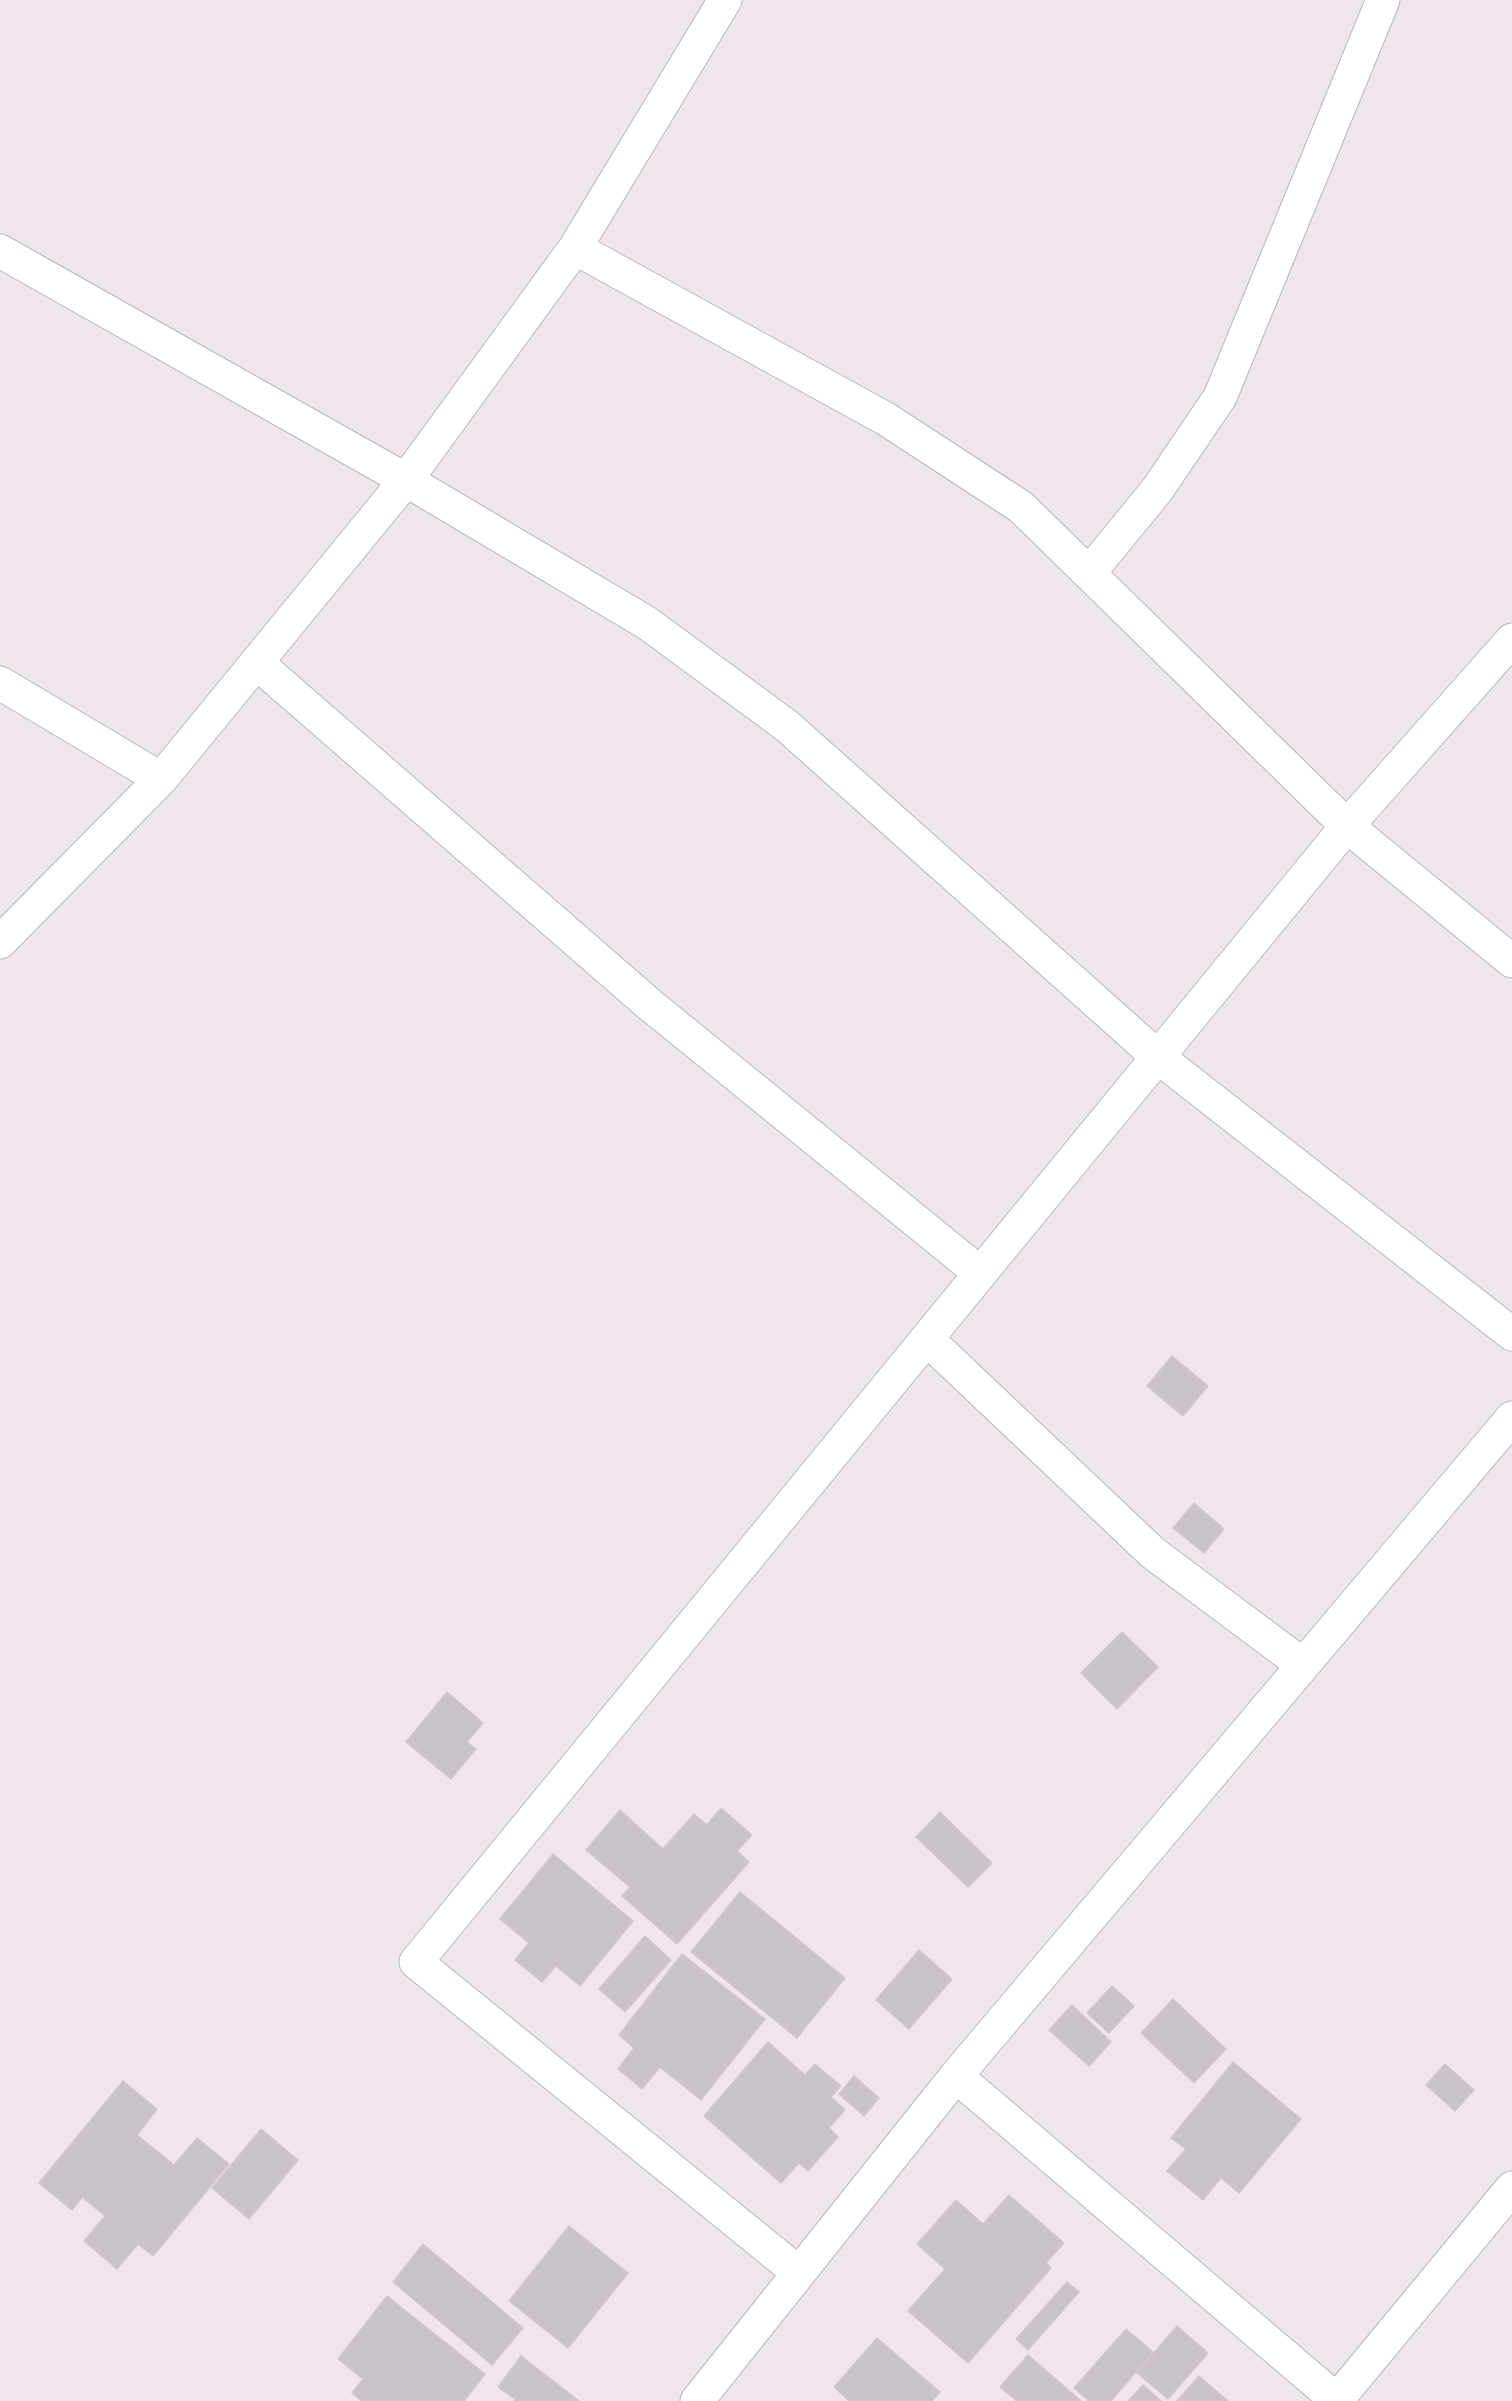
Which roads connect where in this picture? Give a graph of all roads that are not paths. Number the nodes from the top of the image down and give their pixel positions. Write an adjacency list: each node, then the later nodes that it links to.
1 (725, 0): 3 (street)
2 (1383, 0): 6 (street)
3 (575, 248): 5 (street); 6 (street)
4 (0, 251): 5 (street)
5 (406, 480): 8 (street); 14 (street)
6 (1089, 573): 11 (street)
7 (1512, 640): 11 (street)
8 (257, 663): 10 (street); 15 (street)
9 (0, 683): 10 (street)
10 (161, 780): 12 (street)
11 (1347, 826): 13 (street); 14 (street)
12 (0, 942)
13 (1512, 961)
14 (1158, 1057): 15 (street); 16 (street)
15 (980, 1273): 17 (street)
16 (1512, 1334)
17 (927, 1339): 19 (street); 22 (street)
18 (1512, 1418): 19 (street)
19 (1303, 1665): 20 (street)
20 (956, 2076): 22 (street); 24 (street)
21 (1512, 2188): 24 (street)
22 (799, 2273): 23 (street)
23 (708, 2397)
24 (1337, 2401)

